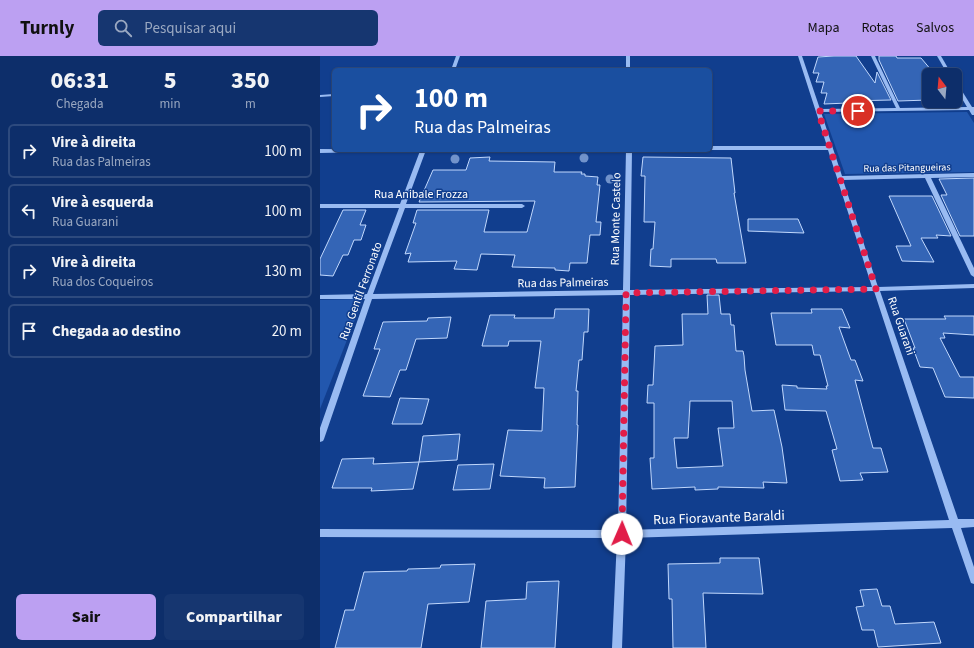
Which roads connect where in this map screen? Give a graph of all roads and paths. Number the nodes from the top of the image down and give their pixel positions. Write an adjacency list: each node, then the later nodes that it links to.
1 (458, 56): 6 (street)
2 (628, 56): 7 (street)
3 (800, 56): 14 (street, Rua Guarani)
4 (873, 56): 13 (street)
5 (938, 56): 8 (street)
6 (454, 68)
7 (628, 68)
8 (946, 68)
9 (962, 93): 12 (street)
10 (332, 95): 11 (street)
11 (320, 96)
12 (972, 108): 13 (street); 15 (street)
13 (898, 110): 14 (street)
14 (818, 111): 17 (street, Rua Guarani)
15 (974, 114)
16 (712, 148): 17 (street)
17 (829, 148): 24 (street, Rua Guarani)
18 (320, 151): 19 (street)
19 (332, 151)
20 (422, 152): 25 (street, Rua Gentil Ferronato)
21 (629, 152): 31 (street, Rua Monte Castelo)
22 (974, 175): 23 (street, Rua das Pitangueiras)
23 (927, 176): 24 (street, Rua das Pitangueiras); 28 (street)
24 (840, 178): 30 (street, Rua Guarani)
25 (404, 205): 26 (street, Rua Anibale Frozza); 27 (street, Rua Anibale Frozza); 32 (street, Rua Gentil Ferronato)
26 (320, 206)
27 (522, 206)
28 (974, 275)
29 (974, 286): 30 (street, Rua das Palmeiras)
30 (876, 289): 31 (street, Rua das Palmeiras); 36 (street, Rua Guarani)
31 (626, 293): 32 (street, Rua das Palmeiras); 38 (street, Rua Monte Castelo)
32 (370, 296): 33 (street, Rua das Palmeiras); 34 (street, Rua Gentil Ferronato)
33 (320, 297)
34 (320, 439)
35 (974, 523): 36 (street, Rua Fioravante Baraldi)
36 (956, 524): 38 (street, Rua Fioravante Baraldi); 39 (street, Rua Guarani)
37 (320, 533): 38 (street, Rua Fioravante Baraldi)
38 (622, 534): 40 (street, Rua Monte Castelo)
39 (974, 580)
40 (617, 648)

